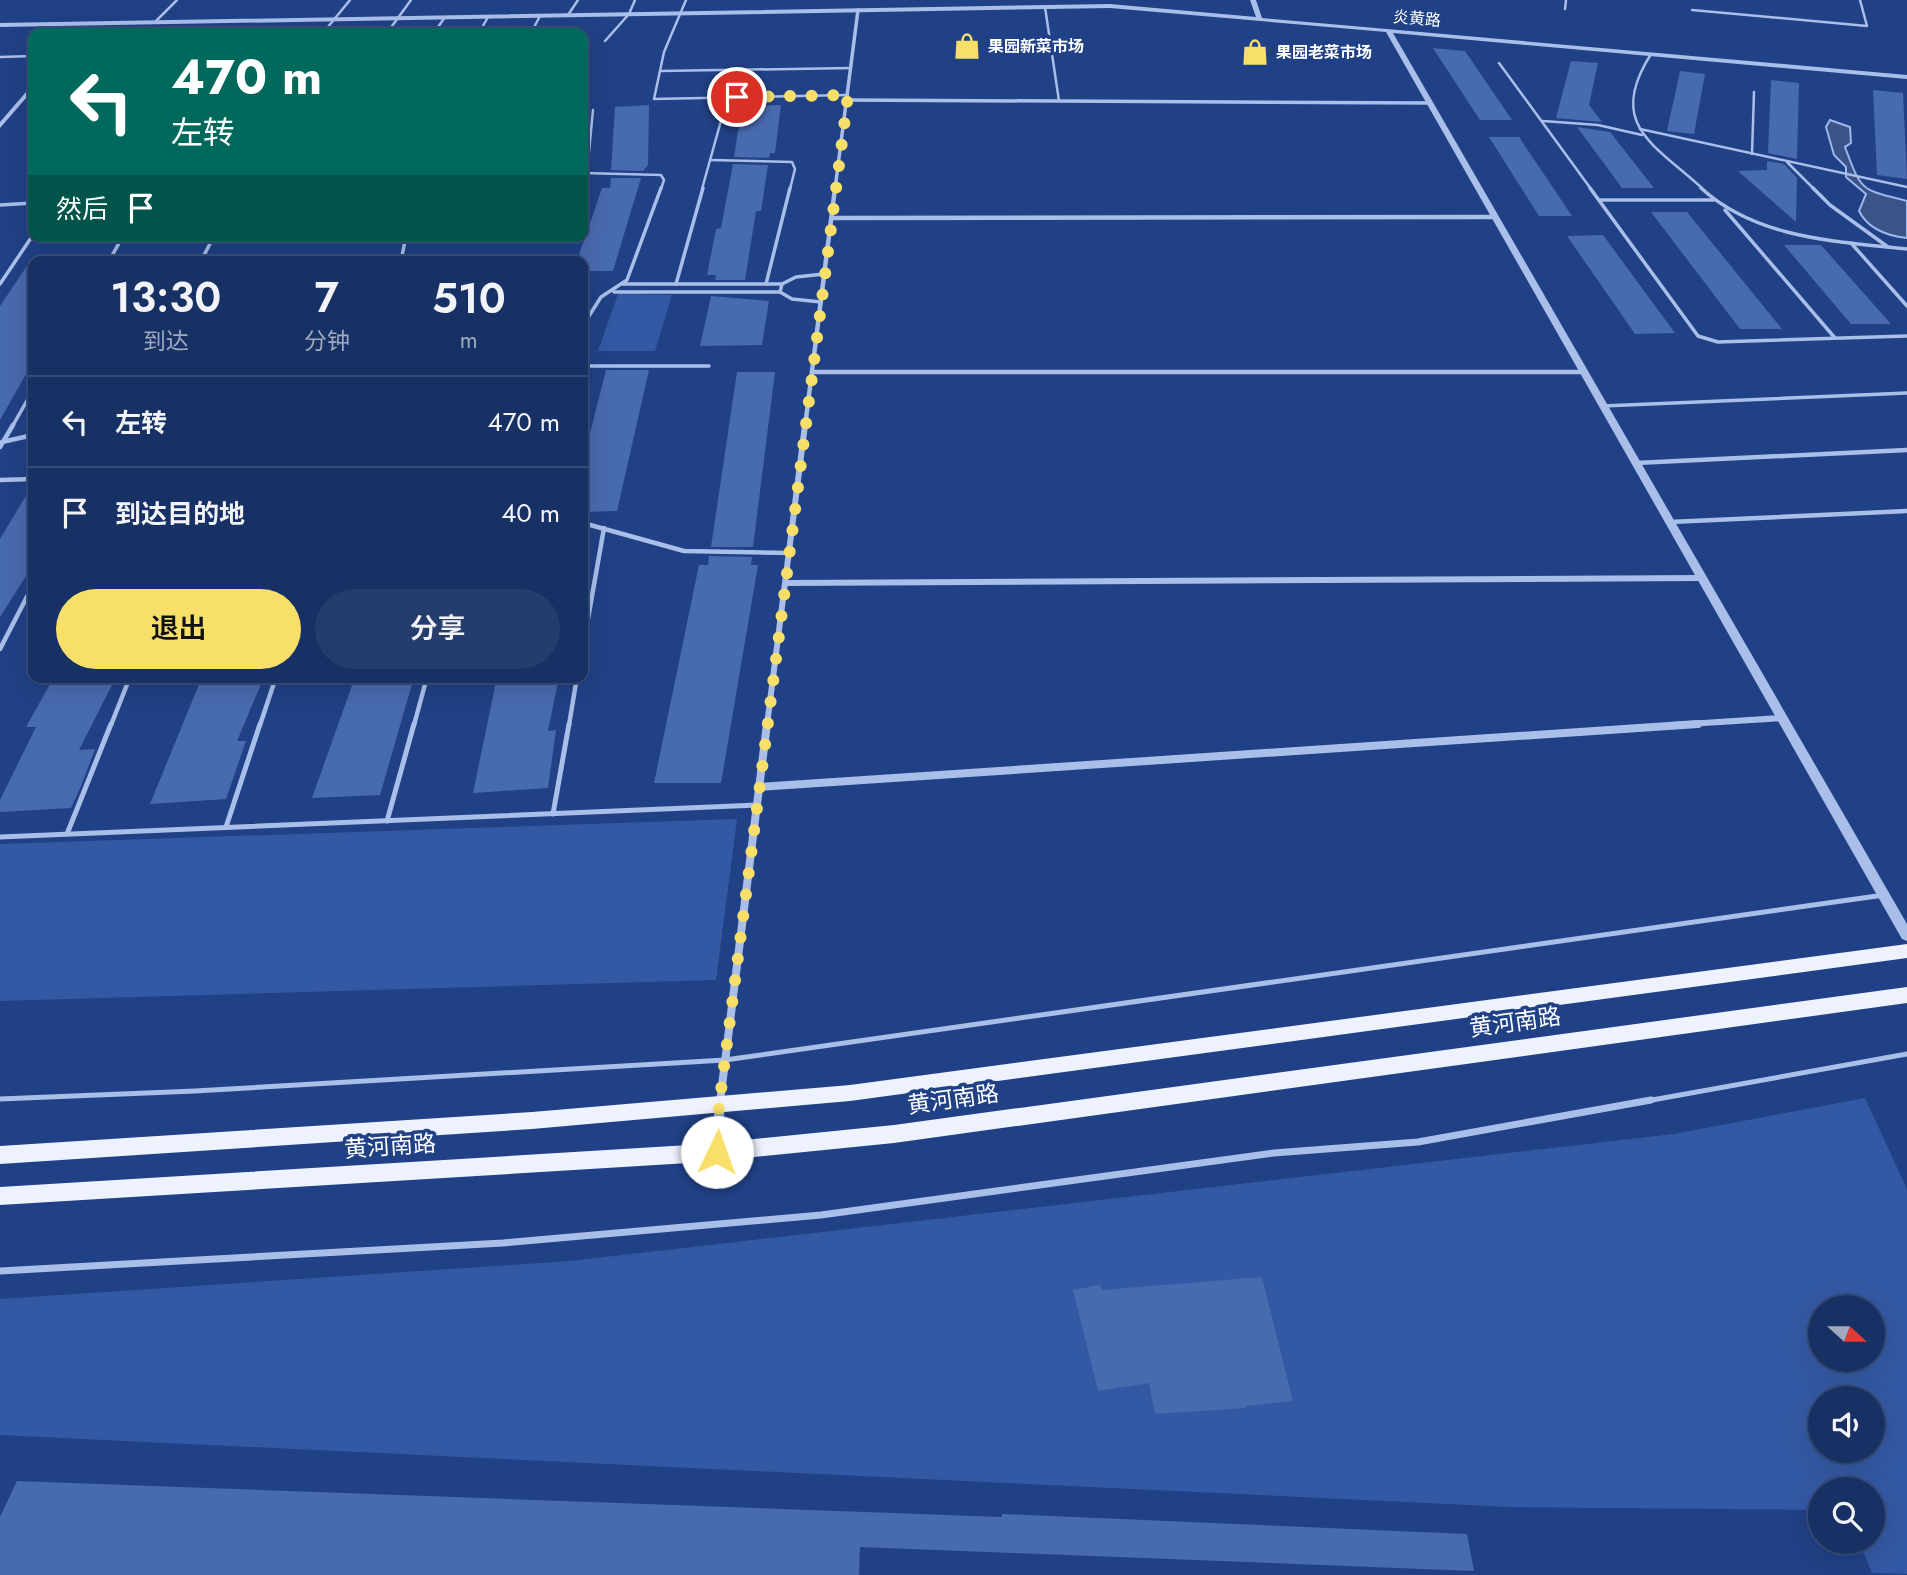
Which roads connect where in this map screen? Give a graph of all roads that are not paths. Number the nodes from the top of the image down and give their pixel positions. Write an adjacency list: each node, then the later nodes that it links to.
1 (177, 0): 23 (lane)
2 (350, 0): 22 (lane)
3 (411, 0): 21 (lane)
4 (578, 0): 16 (lane)
5 (635, 0): 15 (lane)
6 (686, 0): 14 (lane)
7 (1253, 0): 20 (street)
8 (1566, 0): 11 (lane)
9 (1860, 0): 13 (lane)
10 (1045, 7): 12 (street, 炎黄路); 20 (street, 炎黄路); 44 (lane)
11 (1566, 9)
12 (858, 10): 14 (street, 炎黄路); 38 (street)
13 (1692, 10)
14 (679, 13): 15 (street, 炎黄路); 39 (lane)
15 (629, 14): 16 (street, 炎黄路); 33 (lane)
16 (568, 15): 17 (street, 炎黄路)
17 (540, 16): 19 (street, 炎黄路); 31 (lane)
18 (445, 17): 19 (street, 炎黄路); 21 (street, 炎黄路); 29 (lane)
19 (488, 17): 30 (lane)
20 (1259, 17): 32 (street, 炎黄路)
21 (397, 18): 22 (street, 炎黄路); 28 (lane)
22 (335, 19): 23 (street, 炎黄路); 27 (lane)
23 (155, 22): 24 (street, 炎黄路)
24 (85, 24): 25 (street, 炎黄路); 26 (street)
25 (0, 25)
26 (81, 28)
27 (327, 28)
28 (390, 28)
29 (437, 28)
30 (482, 28)
31 (534, 28)
32 (1388, 30): 34 (street, 炎黄路); 45 (street)
33 (606, 41)
34 (1651, 54): 40 (street, 炎黄路); 50 (lane)
35 (28, 56): 36 (lane)
36 (0, 57)
37 (1499, 63): 48 (lane)
38 (851, 68): 39 (lane); 43 (street)
39 (661, 71): 43 (lane)
40 (1907, 77)
41 (28, 92): 49 (street)
42 (1754, 92): 53 (lane)
43 (847, 98): 44 (street); 64 (street)
44 (1059, 101): 45 (street)
45 (1430, 103): 63 (street)
46 (593, 110): 52 (lane)
47 (724, 110): 54 (lane)
48 (1543, 121): 51 (lane); 58 (lane)
49 (0, 126)
50 (1637, 128): 51 (lane); 53 (lane)
51 (1645, 135): 59 (lane)
52 (588, 149)
53 (1752, 154): 55 (lane)
54 (710, 160): 72 (lane); 73 (lane)
55 (1787, 162): 57 (lane); 67 (lane)
56 (588, 173): 71 (lane)
57 (1907, 187)
58 (1600, 200): 59 (lane); 81 (lane)
59 (1714, 200): 62 (lane)
60 (28, 204): 61 (lane)
61 (0, 205)
62 (1723, 208): 66 (lane); 81 (lane)
63 (1495, 217): 64 (street); 85 (street)
64 (832, 218): 69 (street)
65 (28, 242): 70 (lane)
66 (1851, 243): 67 (lane); 78 (lane)
67 (1889, 248): 68 (lane)
68 (1907, 249)
69 (824, 274): 74 (lane); 77 (street)
70 (0, 284)
71 (623, 284): 72 (lane); 75 (lane)
72 (676, 284): 73 (lane)
73 (766, 284): 74 (lane)
74 (782, 284): 76 (lane)
75 (611, 292): 76 (lane); 79 (lane)
76 (780, 292): 77 (lane)
77 (821, 302): 84 (street)
78 (1907, 306)
79 (588, 321)
80 (1907, 336): 81 (lane)
81 (1835, 338)
82 (588, 366): 83 (lane)
83 (709, 366)
84 (813, 372): 85 (street); 100 (street)
85 (1583, 372): 88 (street)
86 (1907, 393): 88 (lane)
87 (28, 398): 90 (lane)
88 (1603, 406): 93 (street)
89 (28, 436): 90 (lane)
90 (2, 442): 91 (lane)
91 (0, 447)
92 (1907, 450): 93 (lane)
93 (1636, 463): 97 (street)
94 (28, 479): 95 (lane)
95 (0, 480)
96 (1907, 511): 97 (lane)
97 (1670, 522): 101 (street)
98 (588, 524): 99 (lane)
99 (604, 528): 100 (lane); 104 (lane)
100 (790, 553): 102 (street)
101 (1702, 578): 102 (street); 110 (street)
102 (786, 583): 111 (street)
103 (28, 596): 105 (lane)
104 (588, 619)
105 (0, 649)
106 (128, 683): 116 (lane)
107 (274, 683): 115 (lane)
108 (425, 683): 114 (lane)
109 (577, 683): 113 (lane)
110 (1782, 718): 111 (street); 118 (street)
111 (760, 788): 112 (street)
112 (758, 805): 113 (lane); 123 (street)
113 (553, 814): 114 (lane)
114 (387, 821): 115 (lane)
115 (226, 827): 116 (lane)
116 (67, 834): 117 (lane)
117 (0, 837)
118 (1884, 895): 119 (street); 123 (lane)
119 (1907, 936)
120 (1907, 951): 125 (main road, 黄河南路)
121 (1907, 995): 126 (main road, 黄河南路)
122 (1907, 1054): 129 (lane)
123 (725, 1060): 124 (lane); 125 (street)
124 (0, 1099)
125 (719, 1106): 126 (street); 127 (main road, 黄河南路)
126 (717, 1152): 128 (main road, 黄河南路)
127 (0, 1154)
128 (0, 1196)
129 (0, 1271)

